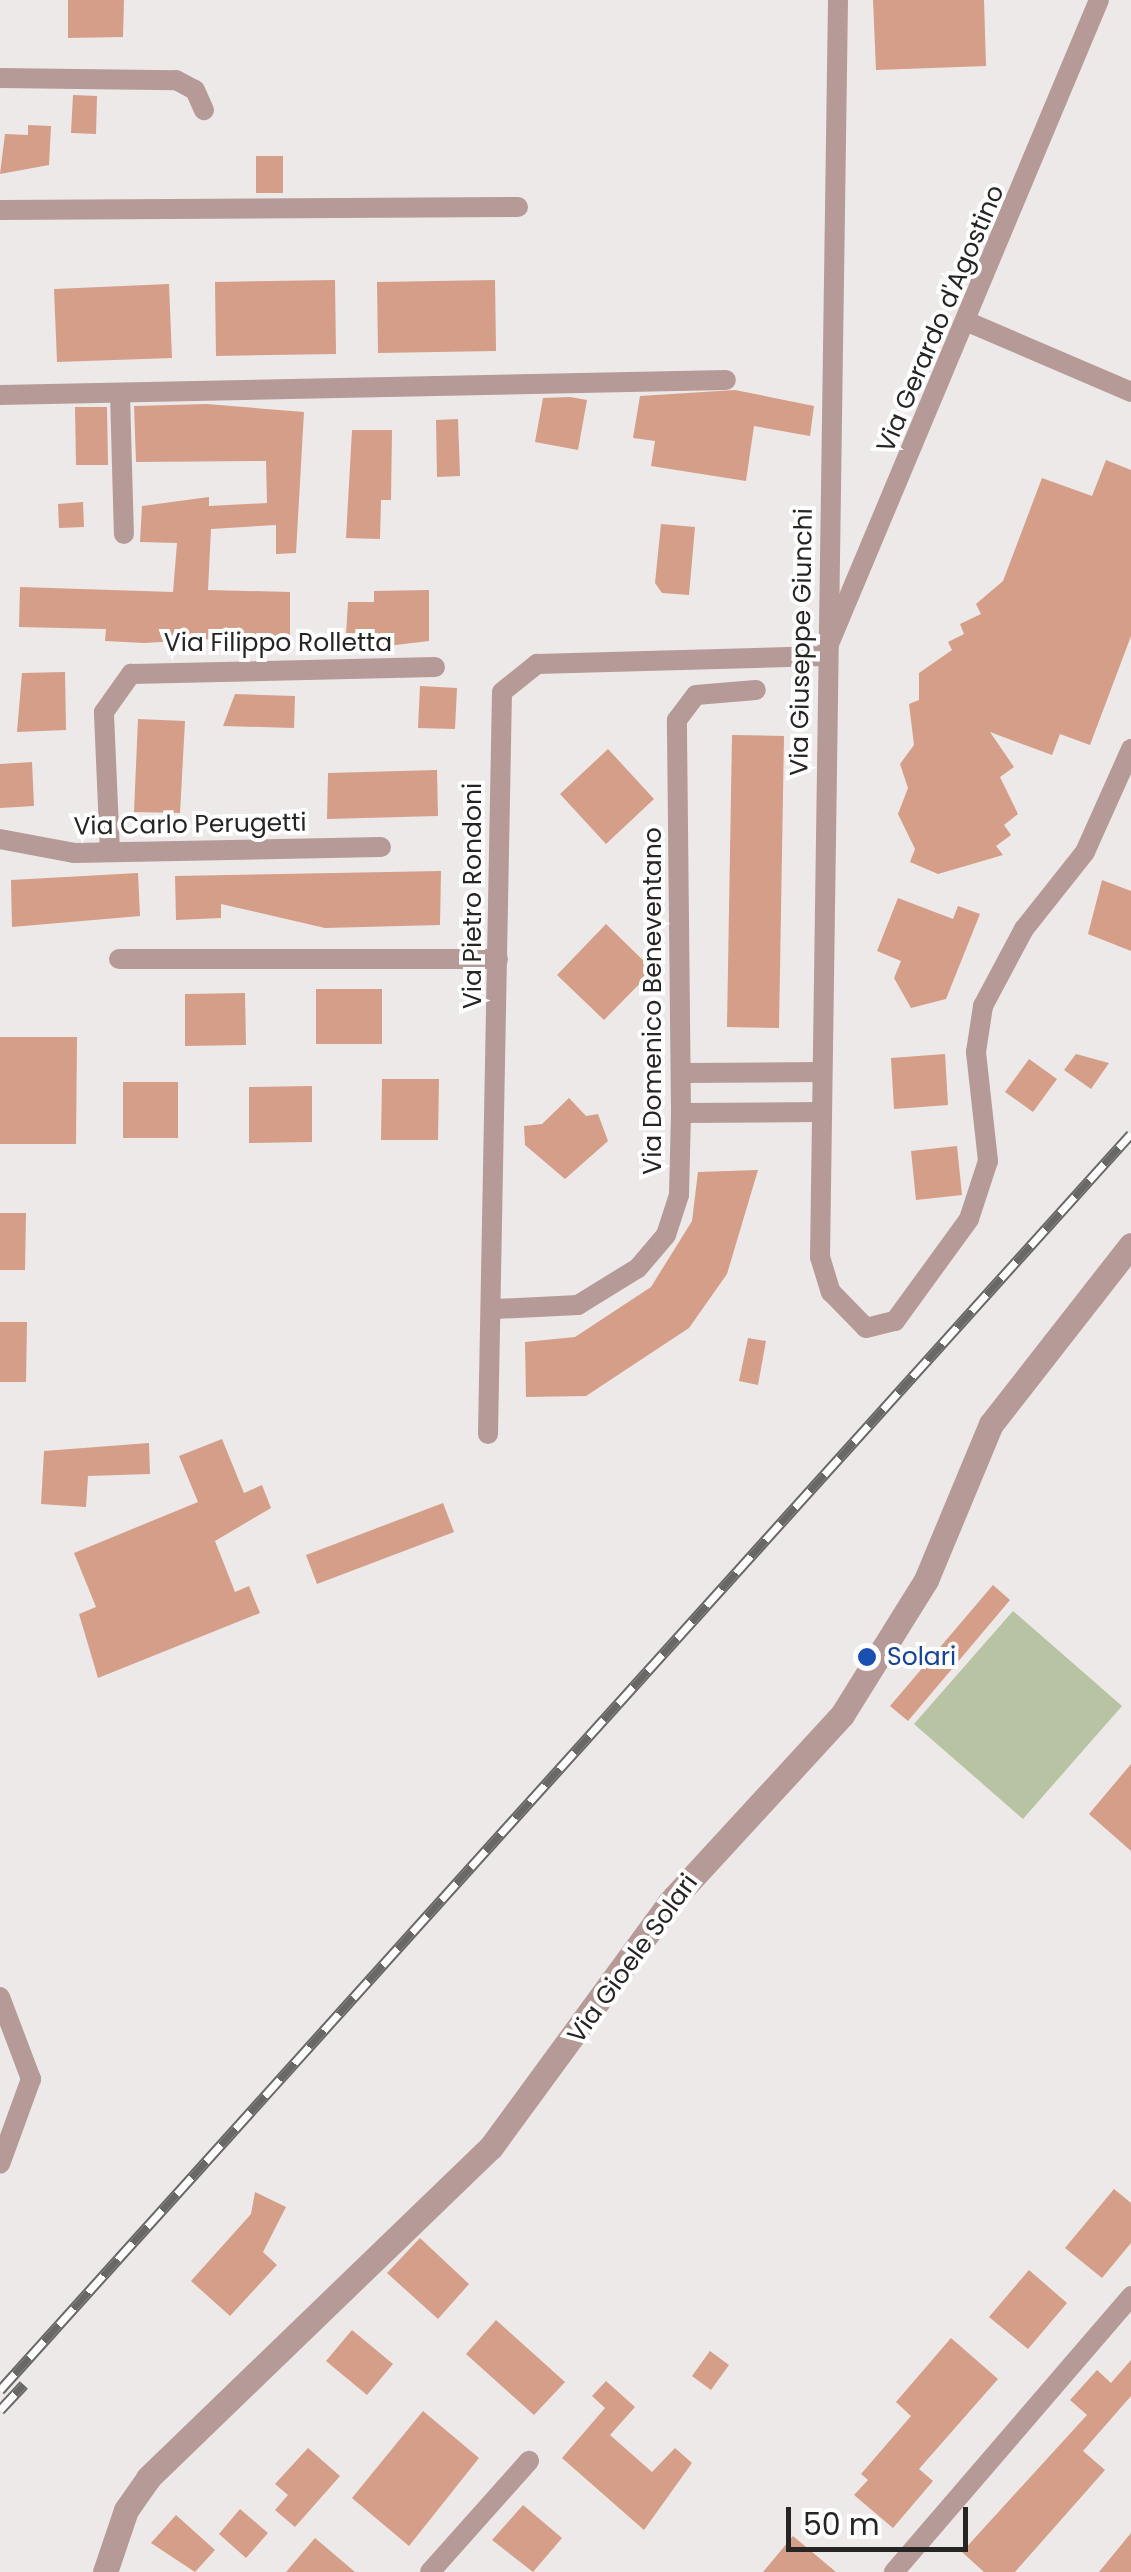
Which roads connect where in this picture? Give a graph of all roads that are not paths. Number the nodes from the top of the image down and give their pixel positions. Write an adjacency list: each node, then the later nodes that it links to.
1 (838, 0): 13 (street, Via Giuseppe Giunchi)
2 (1099, 0): 7 (street, Via Gerardo d'Agostino)
3 (0, 78): 4 (street)
4 (204, 110)
5 (518, 207): 6 (street)
6 (0, 210)
7 (968, 322): 9 (street); 13 (street, Via Gerardo d'Agostino)
8 (726, 380): 10 (street)
9 (1131, 392)
10 (120, 394): 11 (street); 12 (street)
11 (0, 395)
12 (124, 534)
13 (824, 656): 21 (street, Via Pietro Rondoni); 22 (street, Via Giuseppe Giunchi)
14 (435, 667): 19 (street, Via Filippo Rolletta)
15 (756, 690): 23 (street, Via Domenico Beneventano)
16 (1131, 748): 24 (street, Via Giuseppe Giunchi)
17 (0, 839): 19 (street, Via Carlo Perugetti)
18 (382, 847): 19 (street, Via Carlo Perugetti)
19 (110, 852)
20 (118, 958): 21 (street)
21 (498, 959): 27 (street, Via Pietro Rondoni)
22 (821, 1072): 23 (street); 24 (street, Via Giuseppe Giunchi)
23 (681, 1073): 25 (street, Via Domenico Beneventano)
24 (821, 1112): 25 (street)
25 (681, 1113): 27 (street, Via Domenico Beneventano)
26 (1131, 1245): 33 (street, Via Gioele Solari)
27 (496, 1309): 28 (street, Via Pietro Rondoni)
28 (488, 1434)
29 (0, 1997): 30 (street)
30 (0, 2164)
31 (1131, 2296): 35 (street)
32 (529, 2461): 34 (street)
33 (105, 2572)
34 (430, 2572)
35 (894, 2572)

